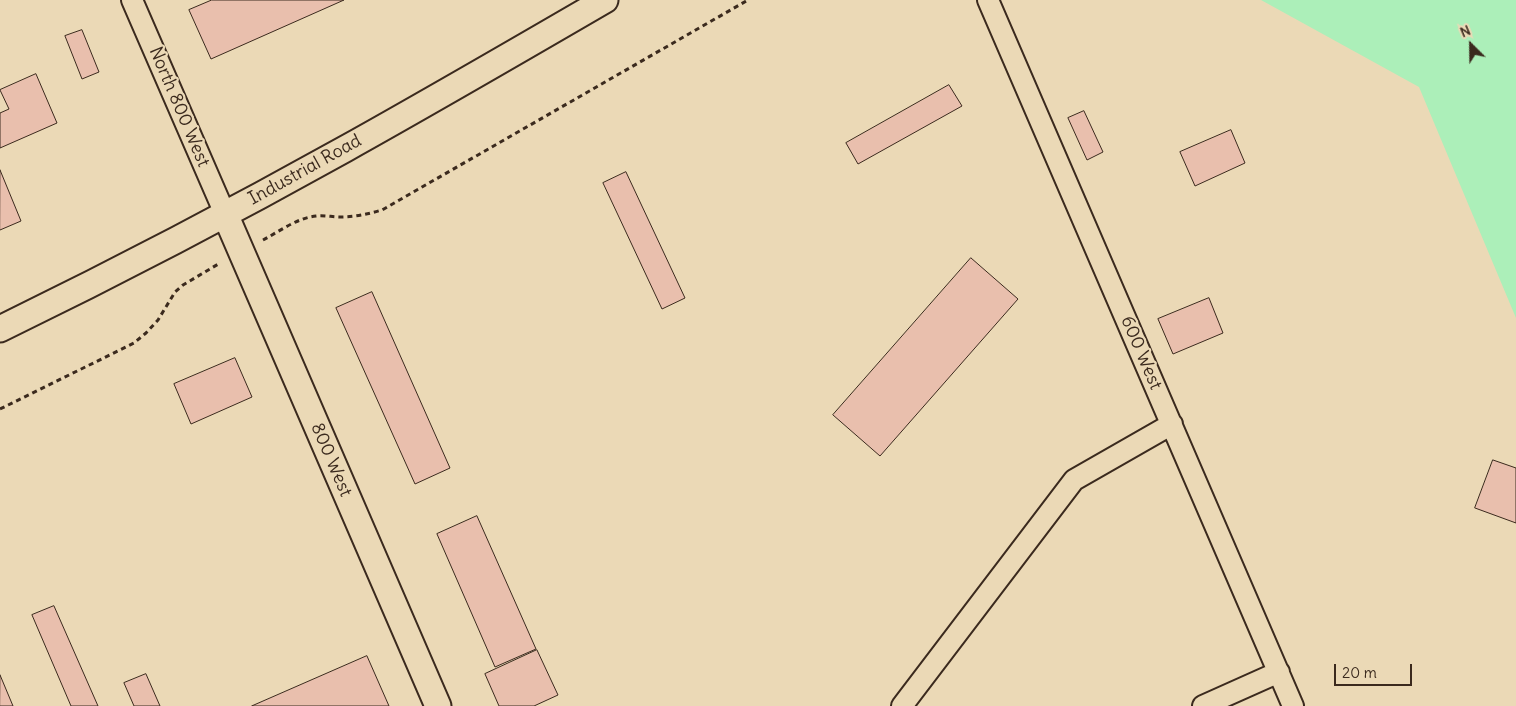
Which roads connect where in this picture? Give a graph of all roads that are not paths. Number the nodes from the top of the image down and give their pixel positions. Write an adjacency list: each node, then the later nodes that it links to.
1 (132, 0): 4 (street, North 800 West)
2 (605, 0): 4 (street, Industrial Road)
3 (988, 0): 6 (street, 600 West)
4 (225, 214): 5 (street, Industrial Road); 8 (street, 800 West)
5 (0, 329)
6 (1172, 424): 7 (street, 600 West); 9 (street)
7 (1279, 672): 10 (street); 11 (street, 600 West)
8 (438, 706)
9 (902, 706)
10 (1203, 706)
11 (1294, 706)

